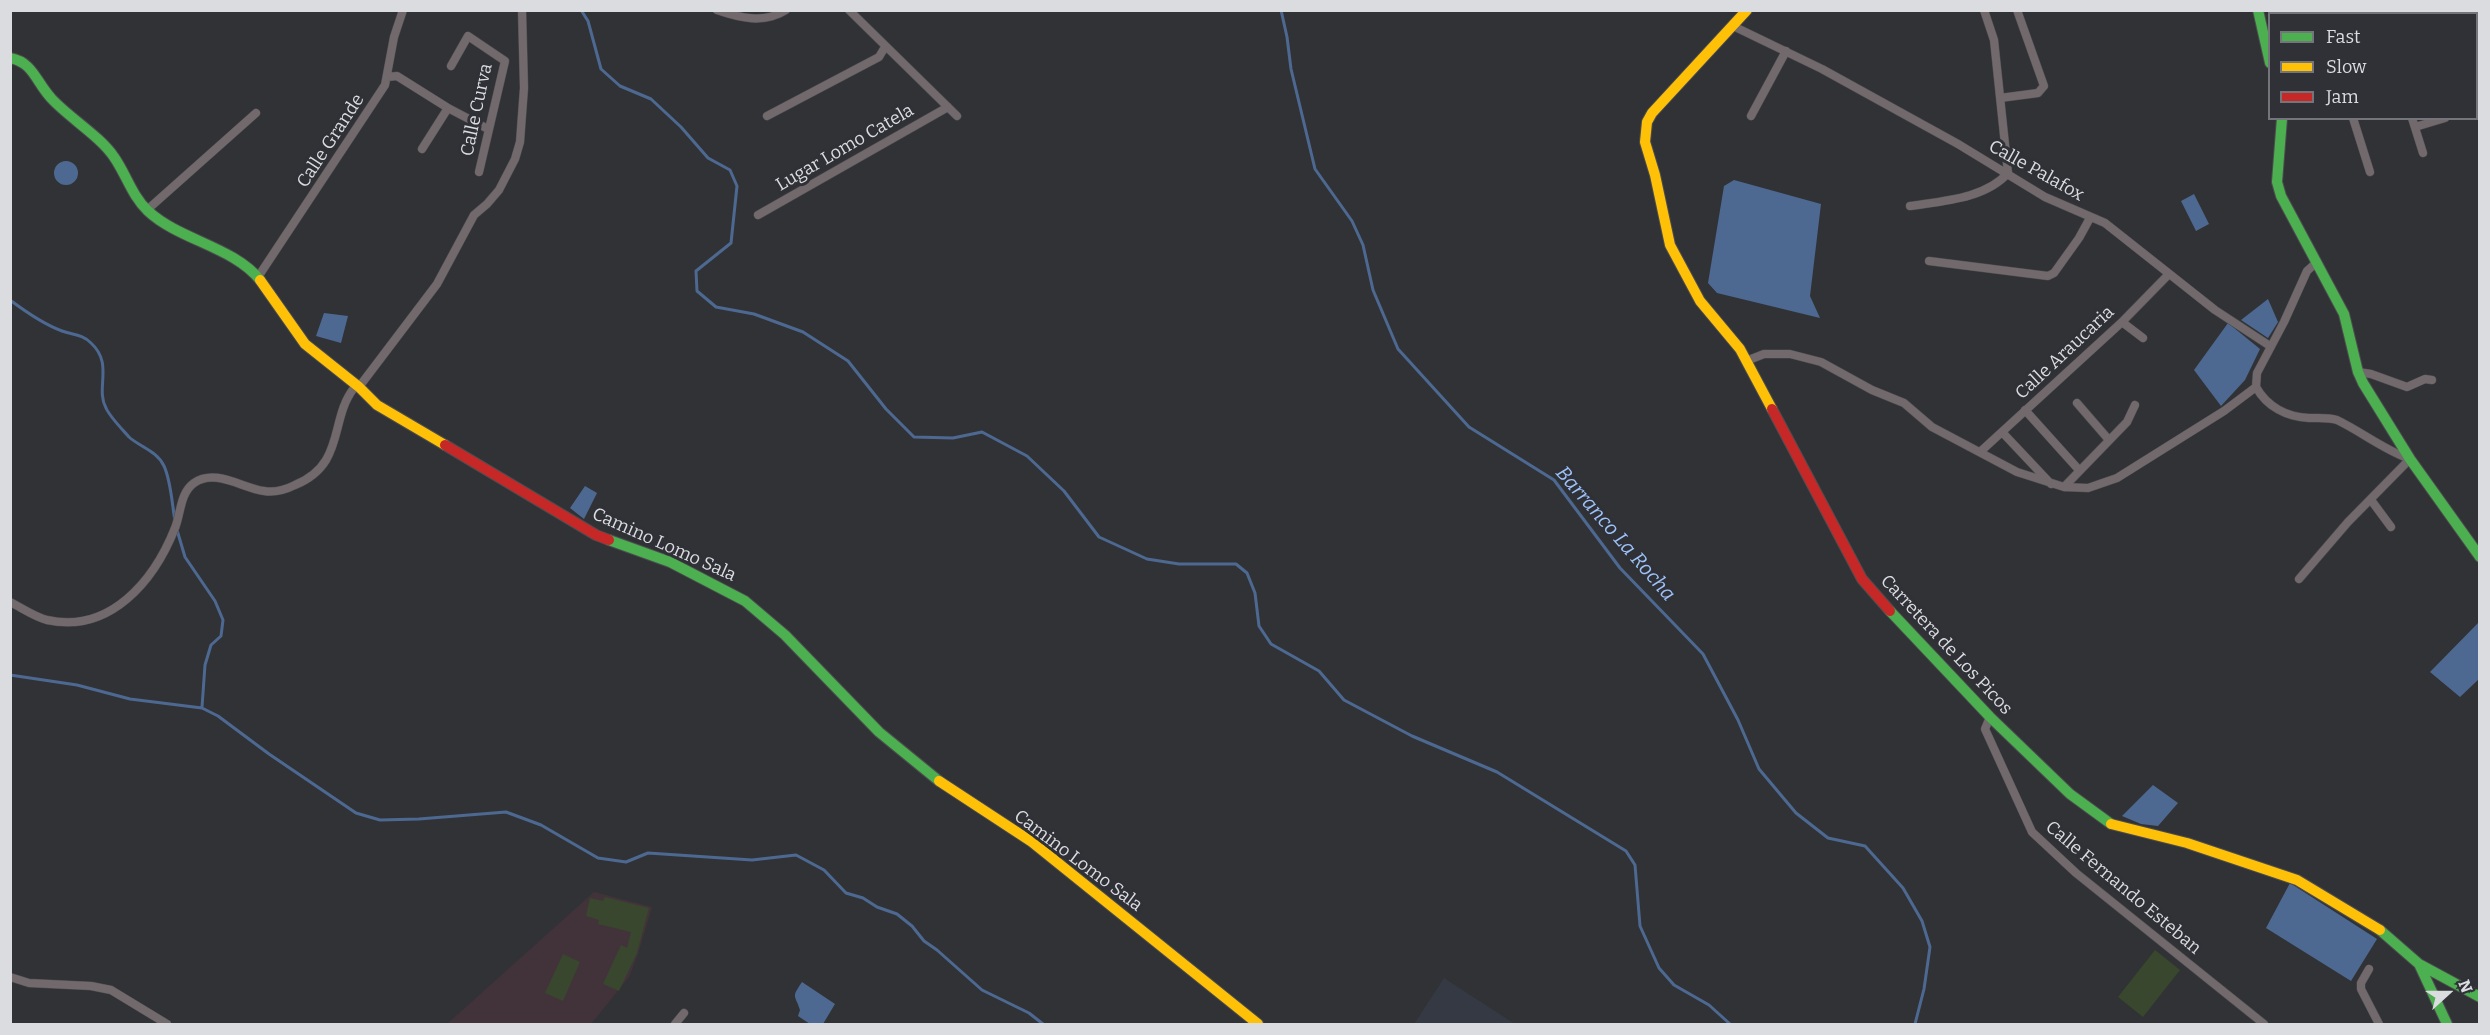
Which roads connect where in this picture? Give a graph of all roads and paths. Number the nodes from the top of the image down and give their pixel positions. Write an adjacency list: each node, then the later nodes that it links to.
1 (403, 10): 16 (street, Calle Grande)
2 (522, 10): 49 (street)
3 (717, 10): 4 (street)
4 (786, 10)
5 (849, 10): 11 (street, Lugar Lomo Catela)
6 (1747, 10): 10 (street, Carretera de Los Picos)
7 (1984, 10): 17 (street)
8 (2017, 10): 17 (street)
9 (2258, 10): 13 (street)
10 (1733, 26): 12 (street, Calle Palafox); 46 (street, Carretera de Los Picos)
11 (885, 47): 18 (street, Lugar Lomo Catela); 21 (street)
12 (1786, 51): 23 (street); 34 (street, Calle Palafox)
13 (2268, 54)
14 (10, 58): 36 (street, Camino Lomo Sala)
15 (452, 66): 29 (street, Calle Curva)
16 (387, 77): 19 (street); 42 (street, Calle Grande)
17 (2000, 98): 34 (street)
18 (948, 107): 22 (street, Lugar Lomo Catela); 37 (street, Lugar Lomo Catela)
19 (448, 108): 29 (street); 30 (street)
20 (256, 113): 36 (street)
21 (767, 116)
22 (957, 116)
23 (1751, 116)
24 (2282, 120): 40 (street)
25 (2354, 120): 33 (street)
26 (2413, 120): 28 (street)
27 (2438, 120): 28 (street)
28 (2415, 127): 31 (street)
29 (488, 129): 32 (street, Calle Curva)
30 (423, 148)
31 (2422, 153)
32 (479, 172)
33 (2370, 172)
34 (2008, 173): 35 (street); 38 (street, Calle Palafox)
35 (1910, 206)
36 (147, 210): 42 (street, Camino Lomo Sala)
37 (758, 215)
38 (2090, 218): 39 (street); 41 (street, Calle Palafox)
39 (1929, 261)
40 (2316, 262): 45 (street); 47 (street)
41 (2169, 274): 43 (street, Calle Araucaria); 45 (street, Calle Palafox)
42 (258, 277): 49 (street, Camino Lomo Sala)
43 (2122, 322): 44 (street); 53 (street, Calle Araucaria)
44 (2142, 338)
45 (2270, 346): 50 (street)
46 (1746, 361): 56 (street); 66 (street, Carretera de Los Picos)
47 (2358, 372): 48 (street); 57 (street)
48 (2432, 380)
49 (359, 387): 65 (street); 74 (street, Camino Lomo Sala)
50 (2256, 387): 57 (street); 60 (street)
51 (2077, 403): 55 (street)
52 (2135, 405): 55 (street)
53 (2025, 410): 54 (street, Calle Araucaria); 58 (street)
54 (2002, 432): 56 (street, Calle Araucaria); 59 (street)
55 (2109, 440): 58 (street)
56 (1980, 452): 59 (street)
57 (2410, 459): 61 (street); 63 (street)
58 (2079, 470): 60 (street)
59 (2052, 485): 60 (street)
60 (2064, 488)
61 (2371, 500): 62 (street); 64 (street)
62 (2391, 528)
63 (2480, 557)
64 (2298, 579)
65 (10, 602)
66 (1990, 717): 67 (street, Carretera de Los Picos); 75 (street, Calle Fernando Esteban)
67 (2419, 963): 70 (street); 77 (street)
68 (2369, 969): 76 (street)
69 (10, 977): 72 (street)
70 (2480, 997)
71 (684, 1013): 73 (street)
72 (167, 1024)
73 (675, 1024)
74 (1258, 1024)
75 (2264, 1024)
76 (2379, 1024)
77 (2447, 1024)

